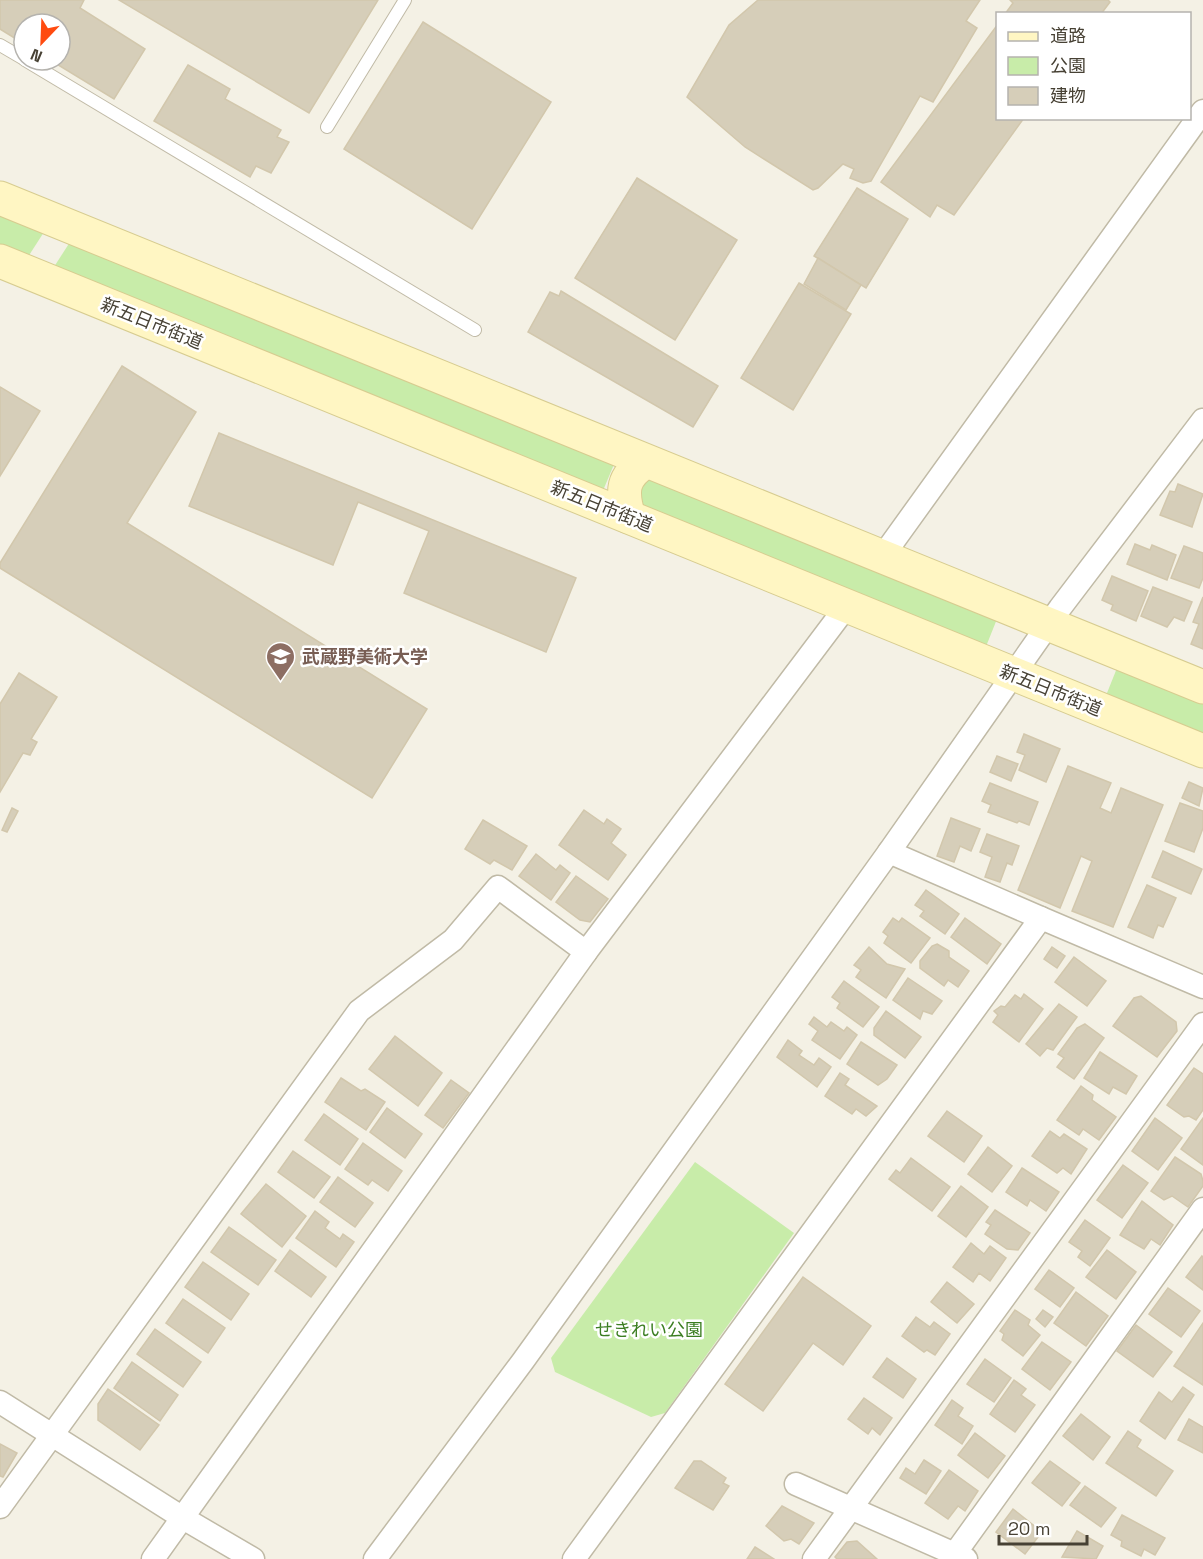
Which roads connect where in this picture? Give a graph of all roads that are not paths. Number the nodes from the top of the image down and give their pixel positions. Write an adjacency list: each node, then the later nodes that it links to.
1 (405, 0): 4 (lane)
2 (45, 72): 7 (lane)
3 (1203, 111): 12 (street)
4 (327, 127)
5 (0, 198): 10 (street)
6 (0, 261): 11 (street, 新五日市街道)
7 (475, 330)
8 (1203, 420): 9 (street)
9 (1194, 450): 14 (street)
10 (645, 462): 11 (street); 12 (street)
11 (629, 517): 13 (street, 新五日市街道)
12 (882, 556): 14 (street)
13 (846, 607): 15 (street, 新五日市街道); 20 (street)
14 (1048, 624): 15 (street); 16 (street)
15 (1012, 675): 17 (street, 新五日市街道); 18 (street)
16 (1203, 687)
17 (1203, 752)
18 (889, 852): 19 (street); 33 (street)
19 (1041, 918): 21 (street); 34 (street)
20 (586, 952): 25 (street); 29 (street)
21 (1203, 987)
22 (1203, 1024): 28 (street)
23 (1203, 1209): 30 (street)
24 (0, 1402): 25 (street)
25 (53, 1435): 27 (street); 29 (street)
26 (796, 1484): 28 (street)
27 (0, 1507)
28 (852, 1508): 30 (street); 35 (street)
29 (183, 1518): 31 (street); 32 (street)
30 (957, 1557)
31 (153, 1559)
32 (253, 1559)
33 (375, 1559)
34 (574, 1559)
35 (813, 1559)

